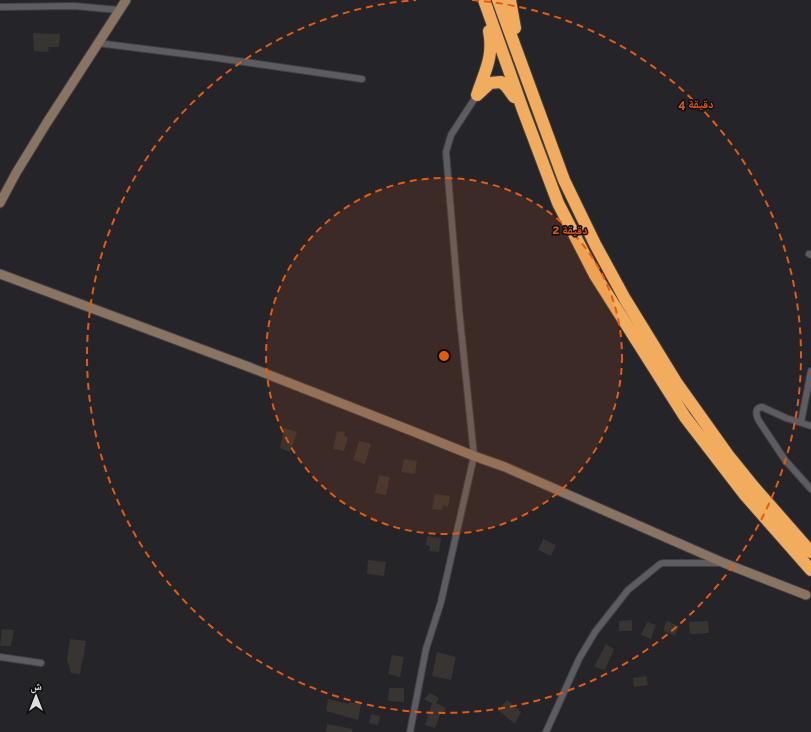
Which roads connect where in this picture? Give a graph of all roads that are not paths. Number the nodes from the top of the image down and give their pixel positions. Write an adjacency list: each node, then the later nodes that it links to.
1 (483, 0): 9 (highway); 10 (highway)
2 (498, 0): 7 (highway)
3 (510, 0): 7 (highway)
4 (123, 4): 5 (street); 6 (street)
5 (0, 7)
6 (97, 43): 8 (street); 11 (street)
7 (523, 65): 18 (highway)
8 (362, 79)
9 (477, 95): 10 (highway); 16 (street)
10 (523, 110): 20 (highway)
11 (0, 203)
12 (0, 274): 16 (street)
13 (811, 371): 14 (street)
14 (801, 422): 15 (street); 17 (street)
15 (811, 426)
16 (474, 456): 19 (street); 24 (street)
17 (811, 489)
18 (811, 552)
19 (724, 563): 21 (street); 25 (street)
20 (811, 570)
21 (806, 595)
22 (0, 657): 23 (street)
23 (41, 663)
24 (410, 732)
25 (546, 732)

